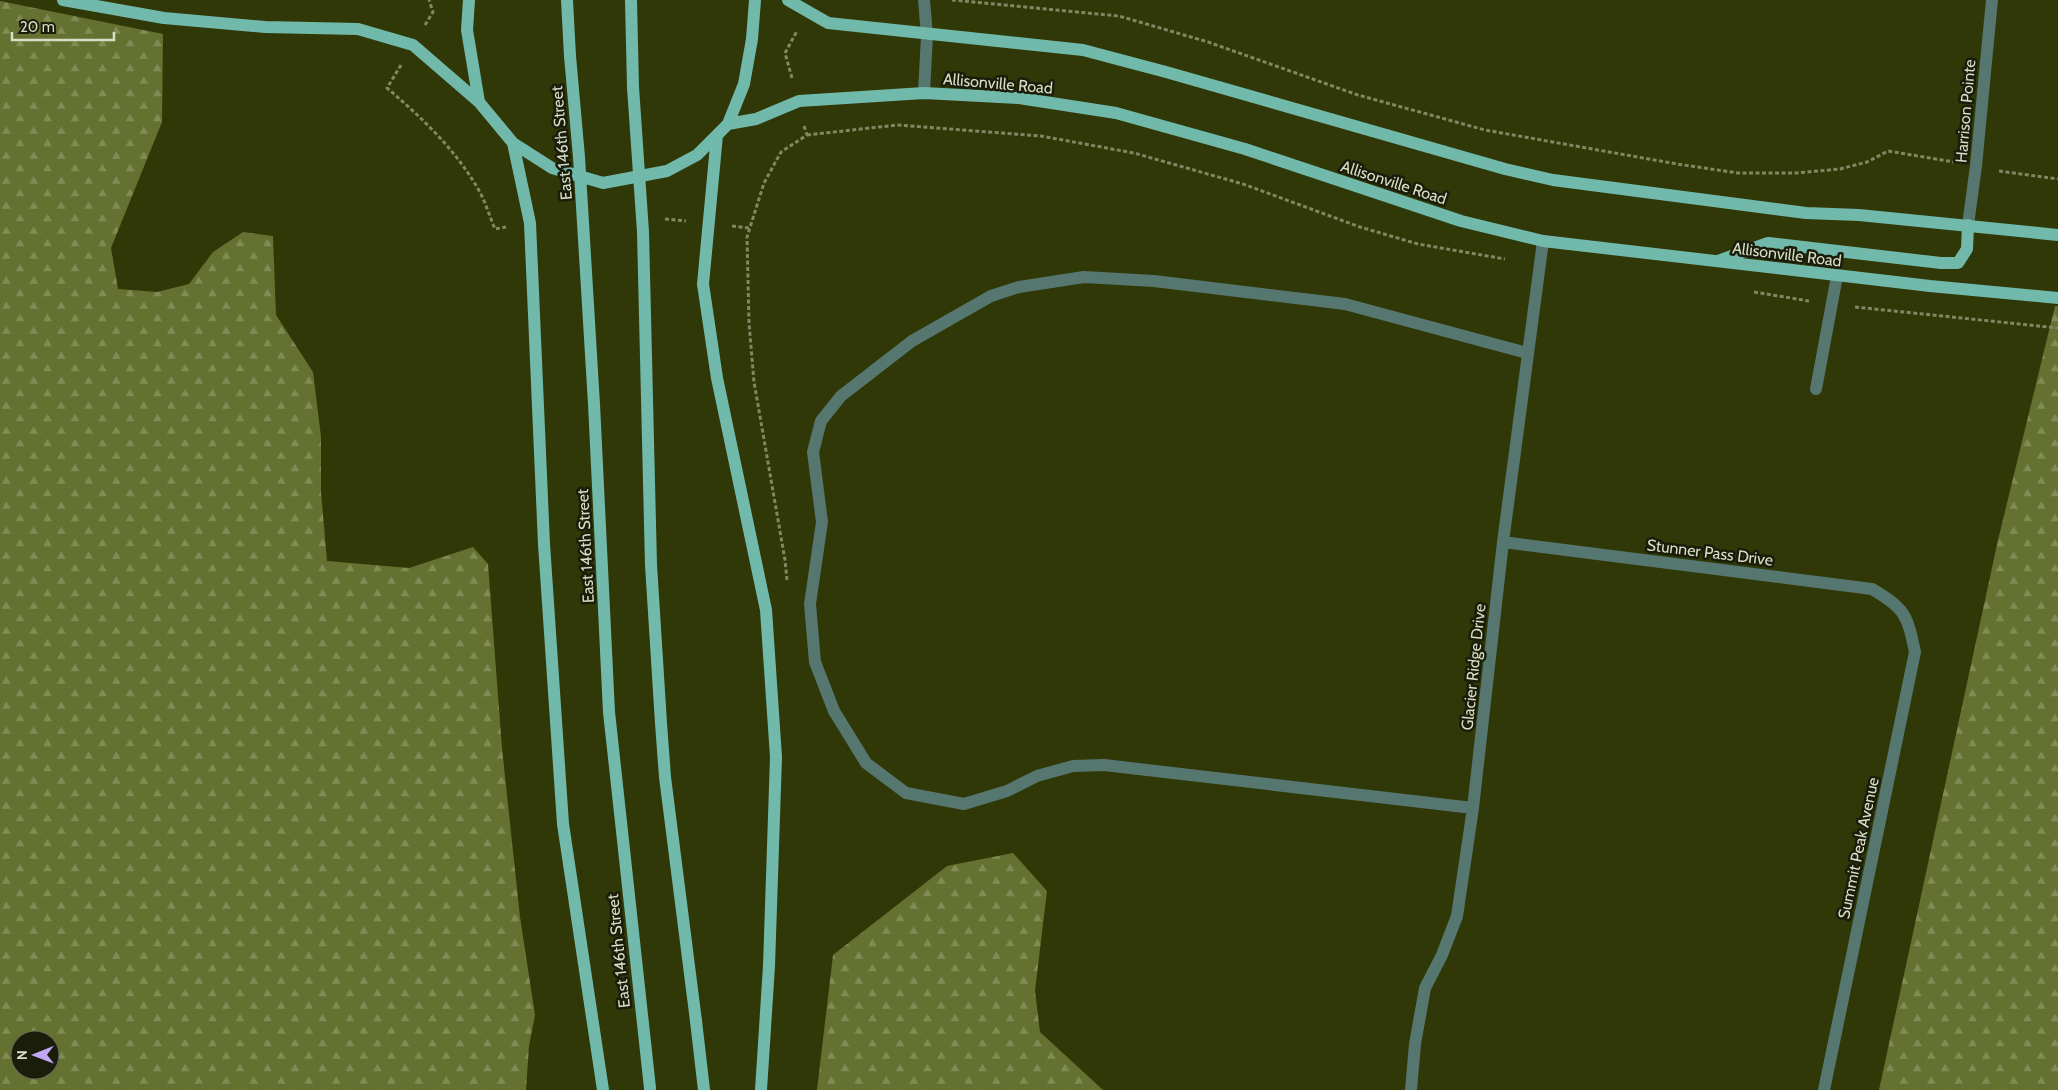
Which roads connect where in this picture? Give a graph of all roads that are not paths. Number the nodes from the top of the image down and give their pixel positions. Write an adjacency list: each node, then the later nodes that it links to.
1 (63, 0): 11 (main road)
2 (469, 0): 11 (main road)
3 (567, 0): 26 (main road, East 146th Street, bridge)
4 (631, 0): 28 (main road, bridge)
5 (755, 0): 12 (main road)
6 (788, 0): 9 (main road)
7 (924, 0): 9 (street)
8 (1992, 0): 15 (street, Harrison Pointe)
9 (926, 35): 10 (street); 15 (main road)
10 (924, 93): 12 (main road, Allisonville Road); 17 (main road, Allisonville Road)
11 (479, 102): 14 (main road)
12 (728, 124): 13 (main road)
13 (717, 135): 14 (main road); 29 (main road)
14 (513, 143): 27 (main road)
15 (1968, 225): 16 (main road); 18 (main road)
16 (2058, 235)
17 (1543, 240): 18 (main road, Allisonville Road); 21 (street, Glacier Ridge Drive)
18 (1716, 262): 19 (main road, Allisonville Road)
19 (1837, 276): 20 (main road, Allisonville Road); 22 (street)
20 (2058, 298)
21 (1527, 353): 23 (street, Glacier Ridge Drive); 25 (street)
22 (1816, 389)
23 (1503, 542): 24 (street, Stunner Pass Drive); 25 (street, Glacier Ridge Drive)
24 (1904, 613): 31 (street, Summit Peak Avenue)
25 (1473, 808): 30 (street, Glacier Ridge Drive)
26 (650, 1089)
27 (603, 1090)
28 (704, 1090)
29 (761, 1090)
30 (1411, 1090)
31 (1824, 1090)

